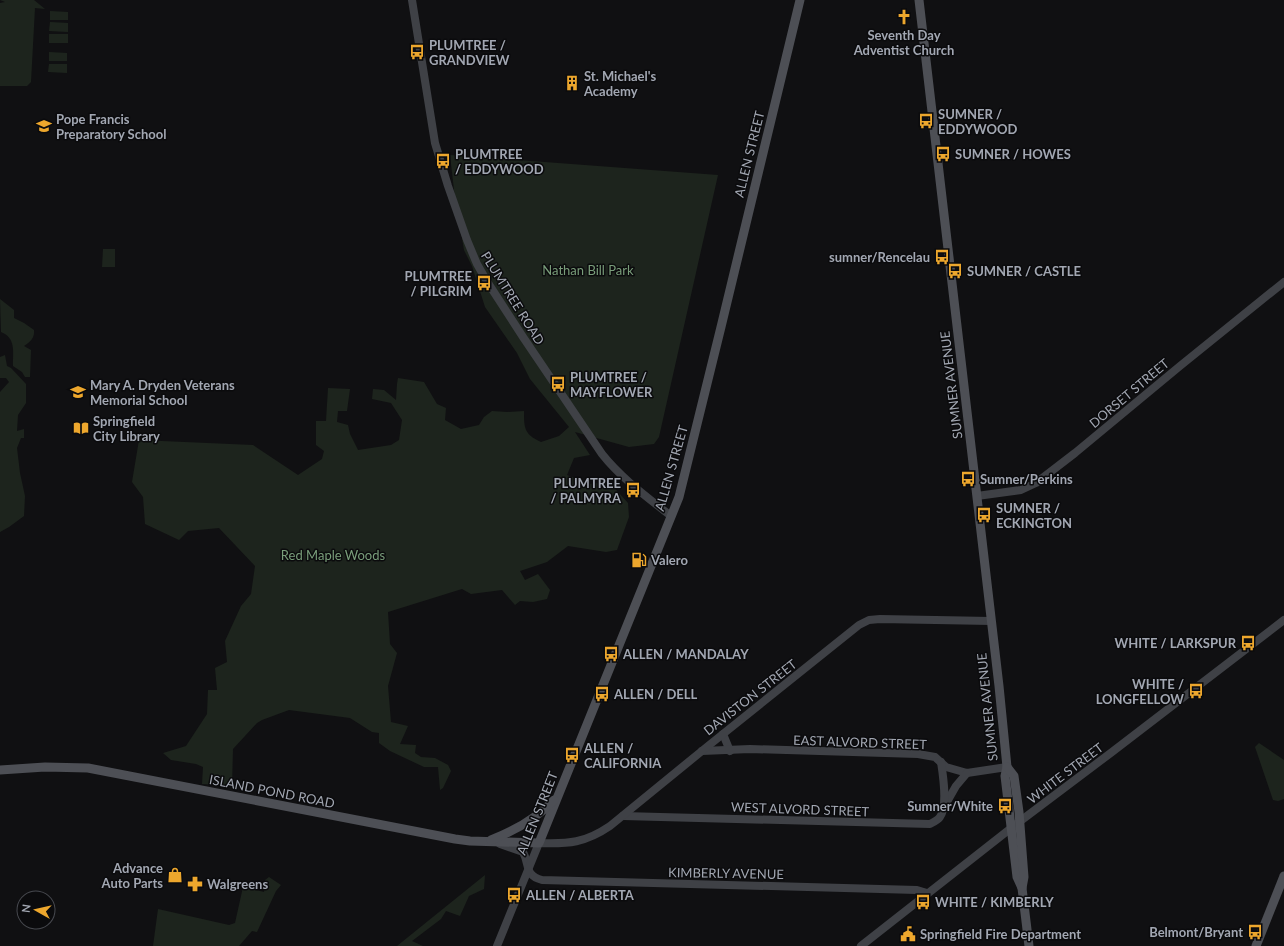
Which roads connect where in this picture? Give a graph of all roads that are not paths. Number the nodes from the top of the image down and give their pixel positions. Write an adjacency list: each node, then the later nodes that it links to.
1 (412, 0): 6 (street, PLUMTREE ROAD)
2 (800, 0): 6 (main road, ALLEN STREET)
3 (919, 0): 5 (main road, SUMNER AVENUE)
4 (1284, 282): 5 (street, DORSET STREET)
5 (977, 496): 8 (main road, SUMNER AVENUE)
6 (671, 516): 16 (main road, ALLEN STREET)
7 (1284, 620): 21 (street, WHITE STREET)
8 (991, 621): 9 (street, DAVISTON STREET); 13 (main road, SUMNER AVENUE)
9 (723, 734): 10 (street); 11 (street, DAVISTON STREET)
10 (730, 750): 11 (street, EAST ALVORD STREET); 12 (street, EAST ALVORD STREET)
11 (702, 751): 17 (street, DAVISTON STREET)
12 (941, 762): 15 (street, EAST ALVORD STREET); 18 (street)
13 (1007, 767): 15 (street, EAST ALVORD STREET); 21 (main road, SUMNER AVENUE); 22 (main road, SUMNER AVENUE)
14 (0, 770): 23 (main road, ISLAND POND ROAD)
15 (967, 773): 18 (street, WEST ALVORD STREET)
16 (557, 797): 23 (main road); 24 (main road, ALLEN STREET)
17 (641, 802): 19 (street, DAVISTON STREET); 20 (street)
18 (944, 807): 20 (street, WEST ALVORD STREET)
19 (623, 816): 20 (street, WEST ALVORD STREET); 24 (street, DAVISTON STREET)
20 (646, 817)
21 (1020, 822): 22 (street, WHITE STREET); 27 (main road, SUMNER AVENUE)
22 (1012, 828): 27 (main road, SUMNER AVENUE); 28 (street, WHITE STREET)
23 (488, 842): 24 (main road, ISLAND POND ROAD); 25 (street)
24 (539, 843): 25 (street, ALLEN STREET)
25 (528, 870): 28 (street, KIMBERLY AVENUE); 29 (street, ALLEN STREET)
26 (1284, 876): 32 (main road)
27 (1022, 888): 31 (main road, SUMNER AVENUE)
28 (927, 893): 30 (street, WHITE STREET)
29 (497, 946)
30 (861, 946)
31 (1029, 946)
32 (1256, 946)

